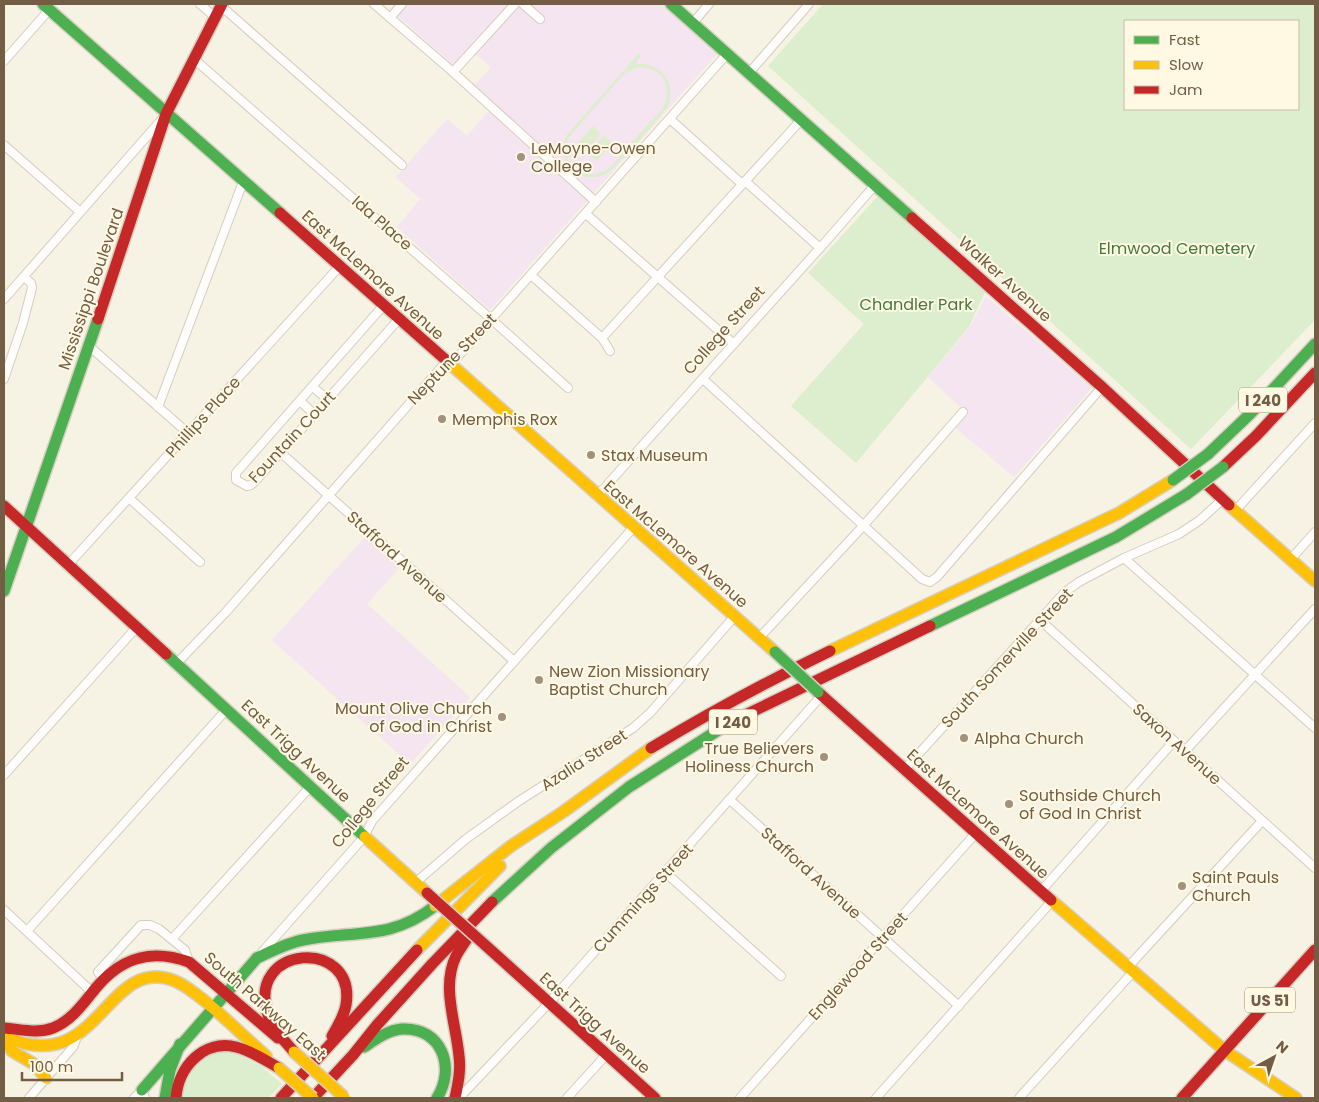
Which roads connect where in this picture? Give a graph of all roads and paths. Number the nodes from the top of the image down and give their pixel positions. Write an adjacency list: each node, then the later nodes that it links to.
1 (200, 4): 11 (street)
2 (374, 4): 12 (street)
3 (402, 4): 12 (street)
4 (515, 4): 18 (street)
5 (523, 4): 13 (street)
6 (671, 4): 14 (main road, Walker Avenue)
7 (709, 4): 14 (street)
8 (809, 4): 19 (street)
9 (222, 5): 11 (main road, Mississippi Boulevard); 24 (street)
10 (46, 7): 17 (street); 20 (main road, East McLemore Avenue)
11 (215, 17): 16 (main road, Mississippi Boulevard)
12 (390, 18): 18 (street)
13 (540, 19)
14 (693, 23): 15 (main road, Walker Avenue)
15 (728, 54): 19 (main road, Walker Avenue); 21 (street, Neptune Street)
16 (194, 59): 20 (main road, Mississippi Boulevard); 38 (street, Ida Place)
17 (4, 61)
18 (453, 72): 28 (street)
19 (749, 73): 22 (main road, Walker Avenue)
20 (166, 114): 25 (main road, East McLemore Avenue); 29 (street); 43 (main road, Mississippi Boulevard)
21 (670, 119): 26 (street); 28 (street, Neptune Street)
22 (801, 120): 26 (street); 27 (main road, Walker Avenue)
23 (4, 145): 29 (street)
24 (402, 165)
25 (243, 182): 32 (main road, East McLemore Avenue); 54 (street)
26 (743, 183): 31 (street); 35 (street)
27 (875, 185): 31 (street, College Street); 50 (main road, Walker Avenue)
28 (596, 202): 30 (street, Neptune Street)
29 (79, 212): 34 (street)
30 (586, 214): 33 (street, Neptune Street); 35 (street)
31 (820, 248): 41 (street, College Street)
32 (339, 267): 37 (main road, East McLemore Avenue); 58 (street, Phillips Place)
33 (531, 275): 38 (street, Neptune Street); 40 (street)
34 (24, 277): 36 (street); 47 (street)
35 (658, 277): 40 (street); 41 (street)
36 (4, 298)
37 (384, 306): 39 (main road, East McLemore Avenue); 49 (street, Fountain Court)
38 (492, 319): 45 (street, Neptune Street); 51 (street, Ida Place)
39 (398, 320): 45 (main road, East McLemore Avenue); 52 (street, Fountain Court)
40 (602, 338): 44 (street)
41 (734, 344): 48 (street, College Street)
42 (1315, 344): 93 (main road, I 240, bridge)
43 (89, 346): 54 (street); 67 (main road, Mississippi Boulevard)
44 (610, 351)
45 (446, 362): 60 (street, Neptune Street); 61 (main road, East McLemore Avenue)
46 (1315, 373): 101 (main road, I 240, bridge)
47 (4, 379)
48 (703, 379): 61 (street, College Street); 66 (street)
49 (313, 386): 52 (street); 53 (street, Fountain Court)
50 (1102, 387): 63 (main road, Walker Avenue); 66 (street)
51 (568, 388)
52 (327, 400): 56 (street, Fountain Court)
53 (300, 401): 56 (street); 59 (street, Fountain Court)
54 (158, 407): 58 (street)
55 (963, 412): 66 (street)
56 (314, 414): 59 (street, Fountain Court)
57 (1315, 423): 65 (street)
58 (188, 434): 62 (street, Phillips Place)
59 (280, 452): 60 (street, Stafford Avenue)
60 (329, 495): 81 (street, Stafford Avenue); 82 (street, Neptune Street)
61 (597, 496): 68 (main road, East McLemore Avenue)
62 (129, 498): 72 (street); 73 (street, Phillips Place)
63 (1223, 499): 65 (main road, Walker Avenue); 70 (street, South Somerville Street)
64 (4, 506): 67 (main road, East Trigg Avenue)
65 (1235, 511): 71 (main road, Walker Avenue)
66 (864, 525): 80 (street)
67 (25, 526): 73 (main road, East Trigg Avenue); 75 (main road, Mississippi Boulevard)
68 (634, 528): 77 (main road, East McLemore Avenue); 81 (street, College Street)
69 (1315, 532): 71 (street)
70 (1124, 558): 78 (street, South Somerville Street); 83 (street)
71 (1291, 559): 74 (main road, Walker Avenue)
72 (200, 562)
73 (67, 566): 79 (main road, East Trigg Avenue)
74 (1315, 581)
75 (4, 591)
76 (1315, 609): 83 (street)
77 (734, 617): 80 (main road, East McLemore Avenue); 99 (street, Azalia Street)
78 (1040, 620): 87 (street, Saxon Avenue); 89 (street, South Somerville Street)
79 (136, 628): 82 (main road, East Trigg Avenue); 90 (street)
80 (759, 638): 84 (main road, East McLemore Avenue, bridge)
81 (514, 661): 96 (street, College Street)
82 (176, 664): 85 (main road, East Trigg Avenue)
83 (1256, 675): 86 (street); 88 (street)
84 (820, 693): 89 (main road, East McLemore Avenue); 92 (street, Cummings Street)
85 (227, 709): 91 (main road, East Trigg Avenue); 104 (street)
86 (1315, 728)
87 (1174, 741): 88 (street, Saxon Avenue); 100 (street)
88 (1186, 751): 94 (street, Saxon Avenue)
89 (904, 770): 95 (main road, East McLemore Avenue)
90 (4, 775)
91 (311, 786): 96 (main road, East Trigg Avenue); 105 (street)
92 (730, 800): 98 (street, Cummings Street); 106 (street, Stafford Avenue)
93 (558, 816): 108 (main road); 122 (main road, I 240)
94 (1262, 821): 97 (street, Saxon Avenue); 110 (street)
95 (976, 833): 100 (main road, East McLemore Avenue); 106 (street, Englewood Street)
96 (364, 837): 99 (main road, East Trigg Avenue); 108 (street, College Street)
97 (1315, 868)
98 (666, 873): 111 (street); 115 (street, Cummings Street)
99 (415, 883): 115 (main road, East Trigg Avenue, bridge)
100 (1041, 891): 102 (main road, East McLemore Avenue)
101 (493, 901): 125 (main road, I 240); 137 (main road)
102 (1052, 901): 110 (main road, East McLemore Avenue); 116 (street)
103 (4, 910): 104 (street)
104 (27, 931): 113 (street)
105 (172, 938): 109 (street); 112 (street)
106 (883, 938): 116 (street, Stafford Avenue); 141 (street, Englewood Street)
107 (1315, 950): 123 (main road, US 51)
108 (257, 958): 114 (main road, College Street)
109 (189, 962): 112 (main road, South Parkway East); 114 (main road, South Parkway East)
110 (1130, 969): 123 (main road, East McLemore Avenue); 143 (street)
111 (781, 976)
112 (104, 980): 113 (main road, South Parkway East)
113 (93, 993): 118 (main road, South Parkway East)
114 (226, 993): 117 (main road, College Street); 124 (main road, South Parkway East)
115 (548, 1004): 126 (main road, East Trigg Avenue); 138 (street, Cummings Street)
116 (958, 1006): 142 (street)
117 (214, 1008): 119 (main road); 121 (main road, College Street); 127 (main road)
118 (4, 1028)
119 (79, 1034): 120 (main road); 128 (street)
120 (4, 1038): 128 (main road)
121 (180, 1044): 129 (main road, College Street); 132 (main road)
122 (326, 1049): 124 (main road); 130 (main road, I 240)
123 (1224, 1050): 144 (main road, US 51); 145 (main road, East McLemore Avenue)
124 (294, 1052): 135 (main road, South Parkway East, bridge)
125 (353, 1055): 134 (main road, I 240); 136 (main road)
126 (606, 1055): 139 (street); 140 (main road, East Trigg Avenue)
127 (279, 1068): 133 (main road); 134 (main road, bridge)
128 (46, 1078): 131 (street)
129 (140, 1095)
130 (282, 1097)
131 (29, 1098)
132 (165, 1098)
133 (176, 1098)
134 (313, 1098)
135 (345, 1098)
136 (437, 1098)
137 (454, 1098)
138 (460, 1098)
139 (567, 1098)
140 (655, 1098)
141 (740, 1098)
142 (876, 1098)
143 (1019, 1098)
144 (1182, 1098)
145 (1296, 1098)

